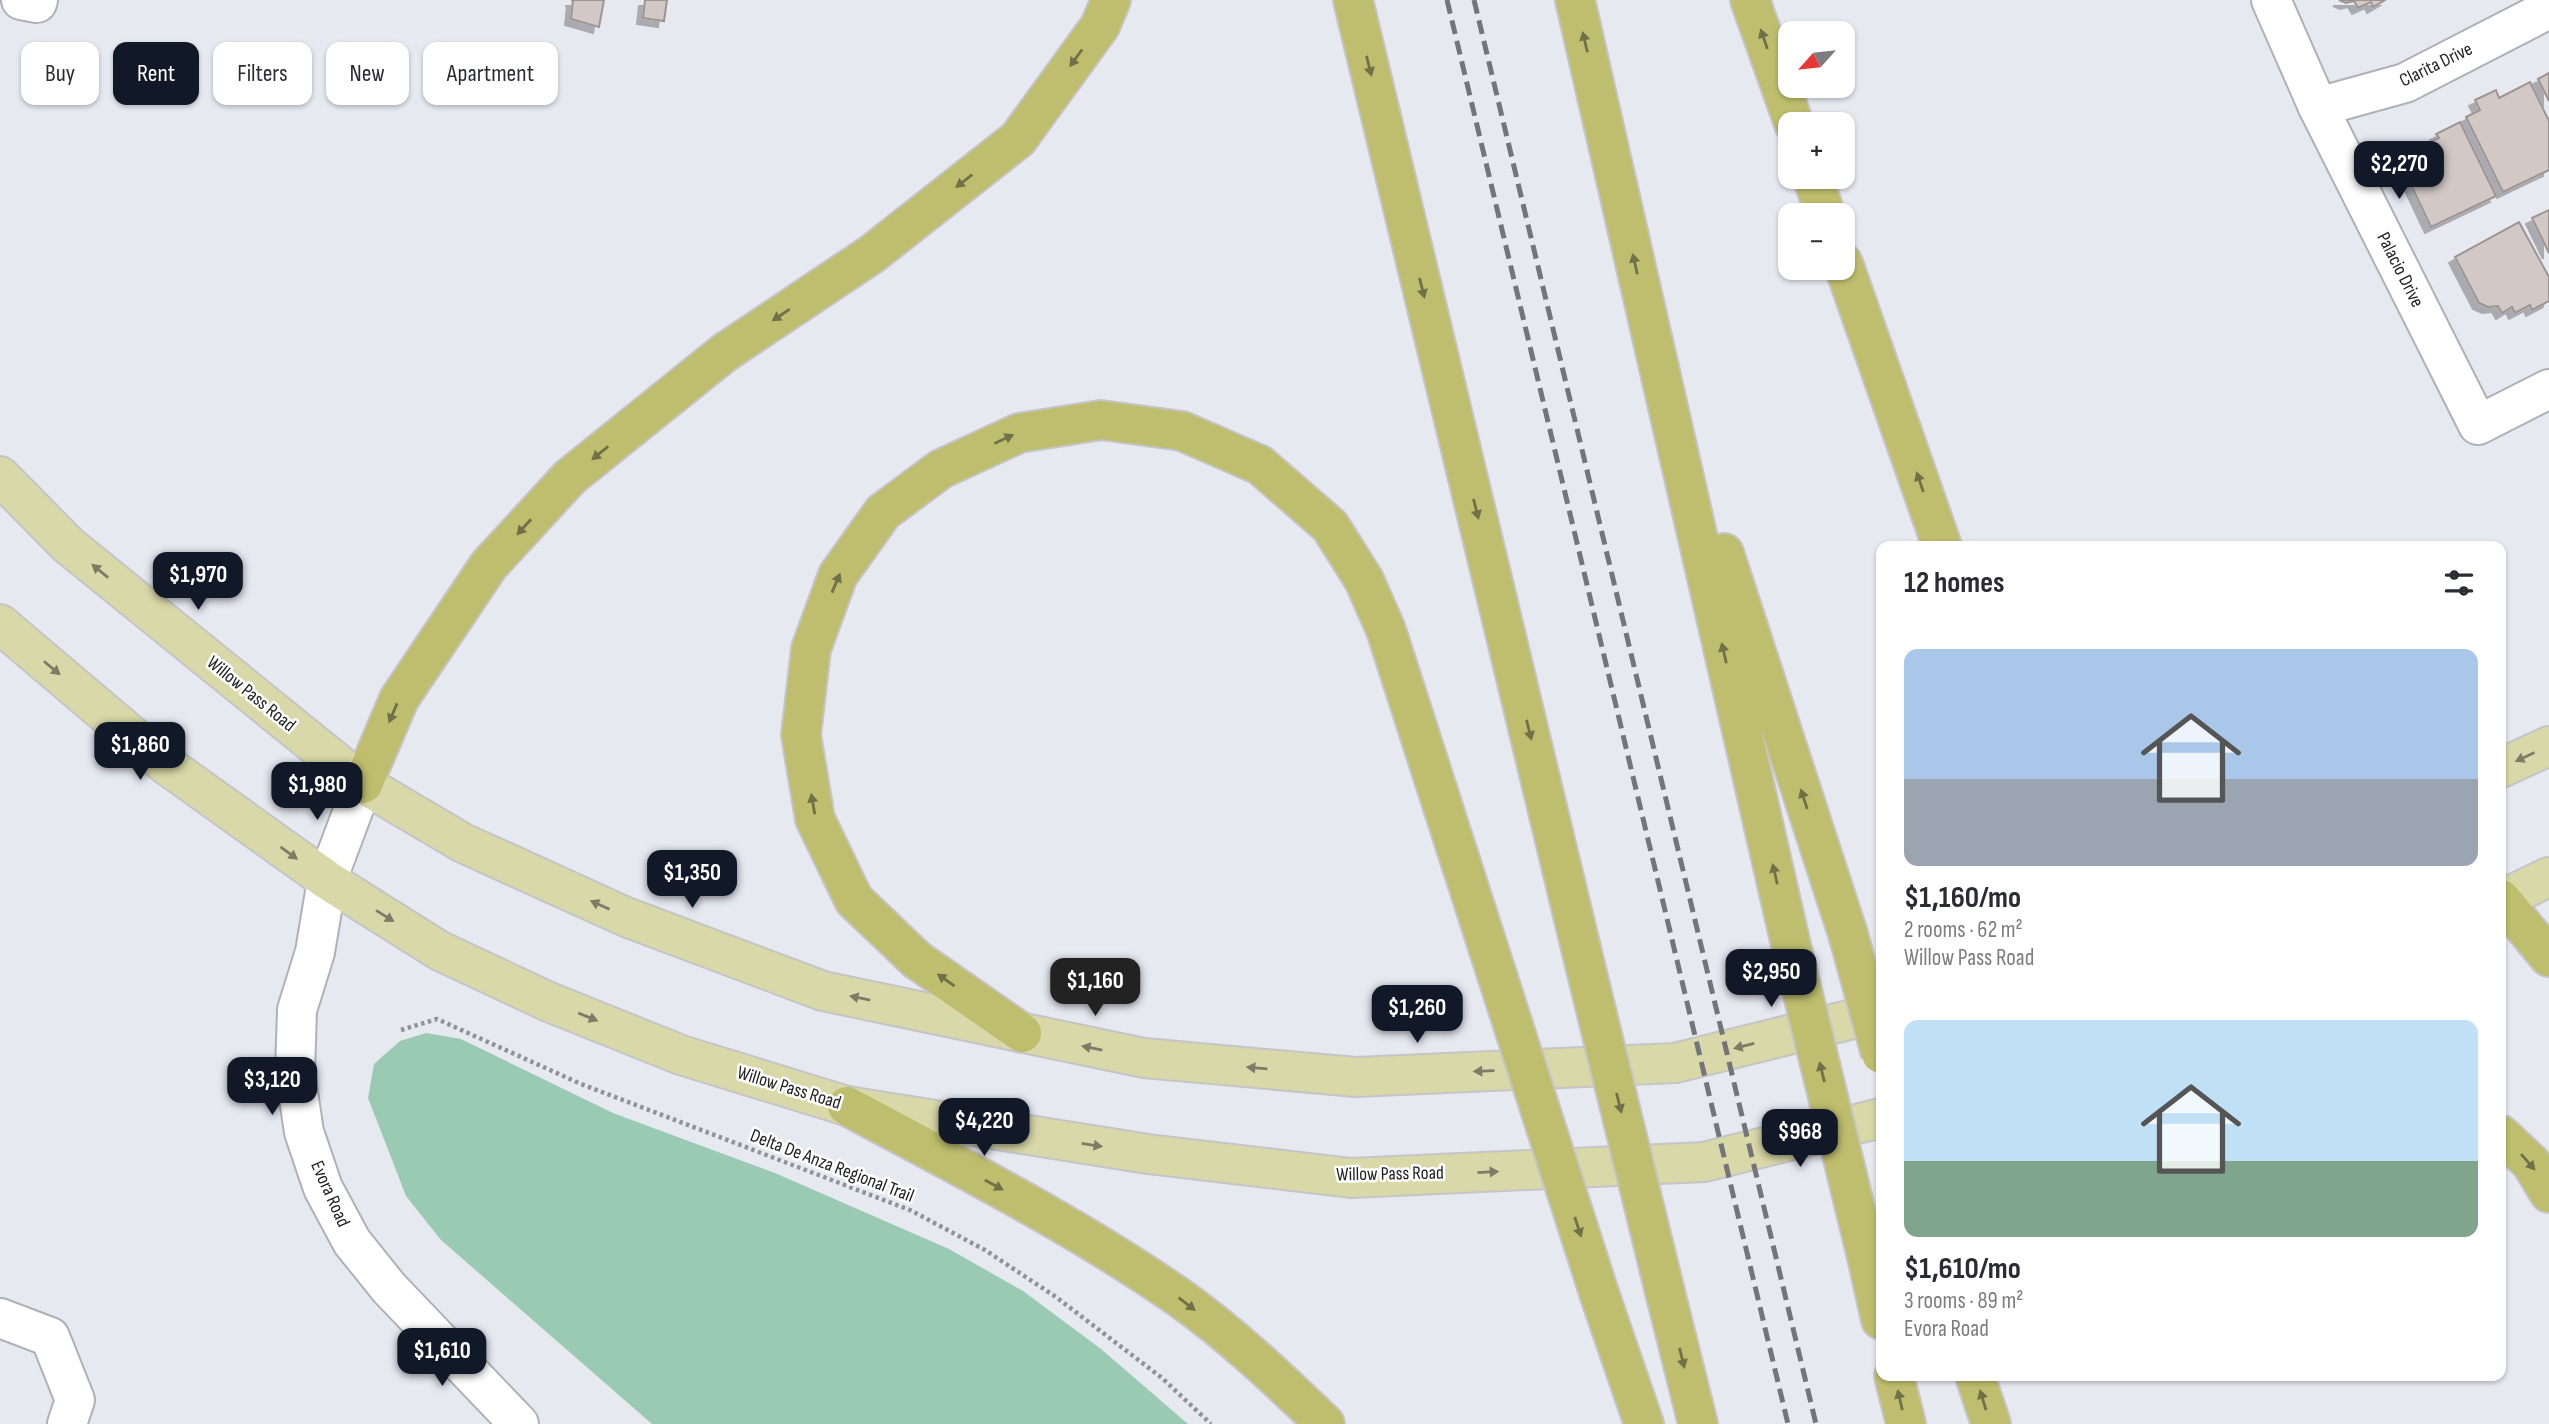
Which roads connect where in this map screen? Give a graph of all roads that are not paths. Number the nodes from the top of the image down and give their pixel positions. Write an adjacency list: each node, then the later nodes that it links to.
1 (21, 0): 2 (street)
2 (38, 0)
3 (1111, 0): 19 (highway, one-way to 19)
4 (1353, 0): 40 (highway, one-way to 40, bridge)
5 (1575, 0): 12 (highway, one-way to 5)
6 (1750, 0): 10 (highway, one-way to 6)
7 (2271, 0): 9 (street, Palacio Drive)
8 (2549, 9): 9 (street, Clarita Drive)
9 (2318, 107): 13 (street, Palacio Drive)
10 (1790, 112)
11 (1849, 280): 15 (highway, one-way to 11)
12 (1647, 313): 27 (highway, one-way to 12, bridge); 32 (highway, one-way to 12, bridge)
13 (2549, 389)
14 (0, 476): 19 (main road, Willow Pass Road, one-way to 14)
15 (1940, 541)
16 (0, 624): 21 (main road, Willow Pass Road, one-way to 21)
17 (2549, 746): 18 (main road, one-way to 18)
18 (2506, 766)
19 (363, 784): 21 (street, Evora Road); 26 (main road, Willow Pass Road, one-way to 19)
20 (2549, 877): 22 (main road)
21 (327, 880): 28 (main road, Willow Pass Road, one-way to 28); 37 (street, Evora Road)
22 (2506, 897)
23 (2506, 905): 24 (highway)
24 (2549, 957)
25 (1876, 1013): 26 (main road, Willow Pass Road, one-way to 26)
26 (1022, 1033): 39 (highway, one-way to 39, bridge)
27 (1876, 1037)
28 (847, 1106): 29 (main road, Willow Pass Road, one-way to 29); 38 (highway, one-way to 38)
29 (1876, 1119)
30 (2506, 1140): 31 (highway, one-way to 31)
31 (2549, 1193)
32 (1876, 1298)
33 (0, 1318): 36 (street)
34 (1895, 1381): 41 (highway, one-way to 34)
35 (1977, 1381): 42 (highway, one-way to 35)
36 (67, 1424)
37 (519, 1424)
38 (1325, 1424)
39 (1644, 1424)
40 (1698, 1424)
41 (1906, 1424)
42 (1991, 1424)

